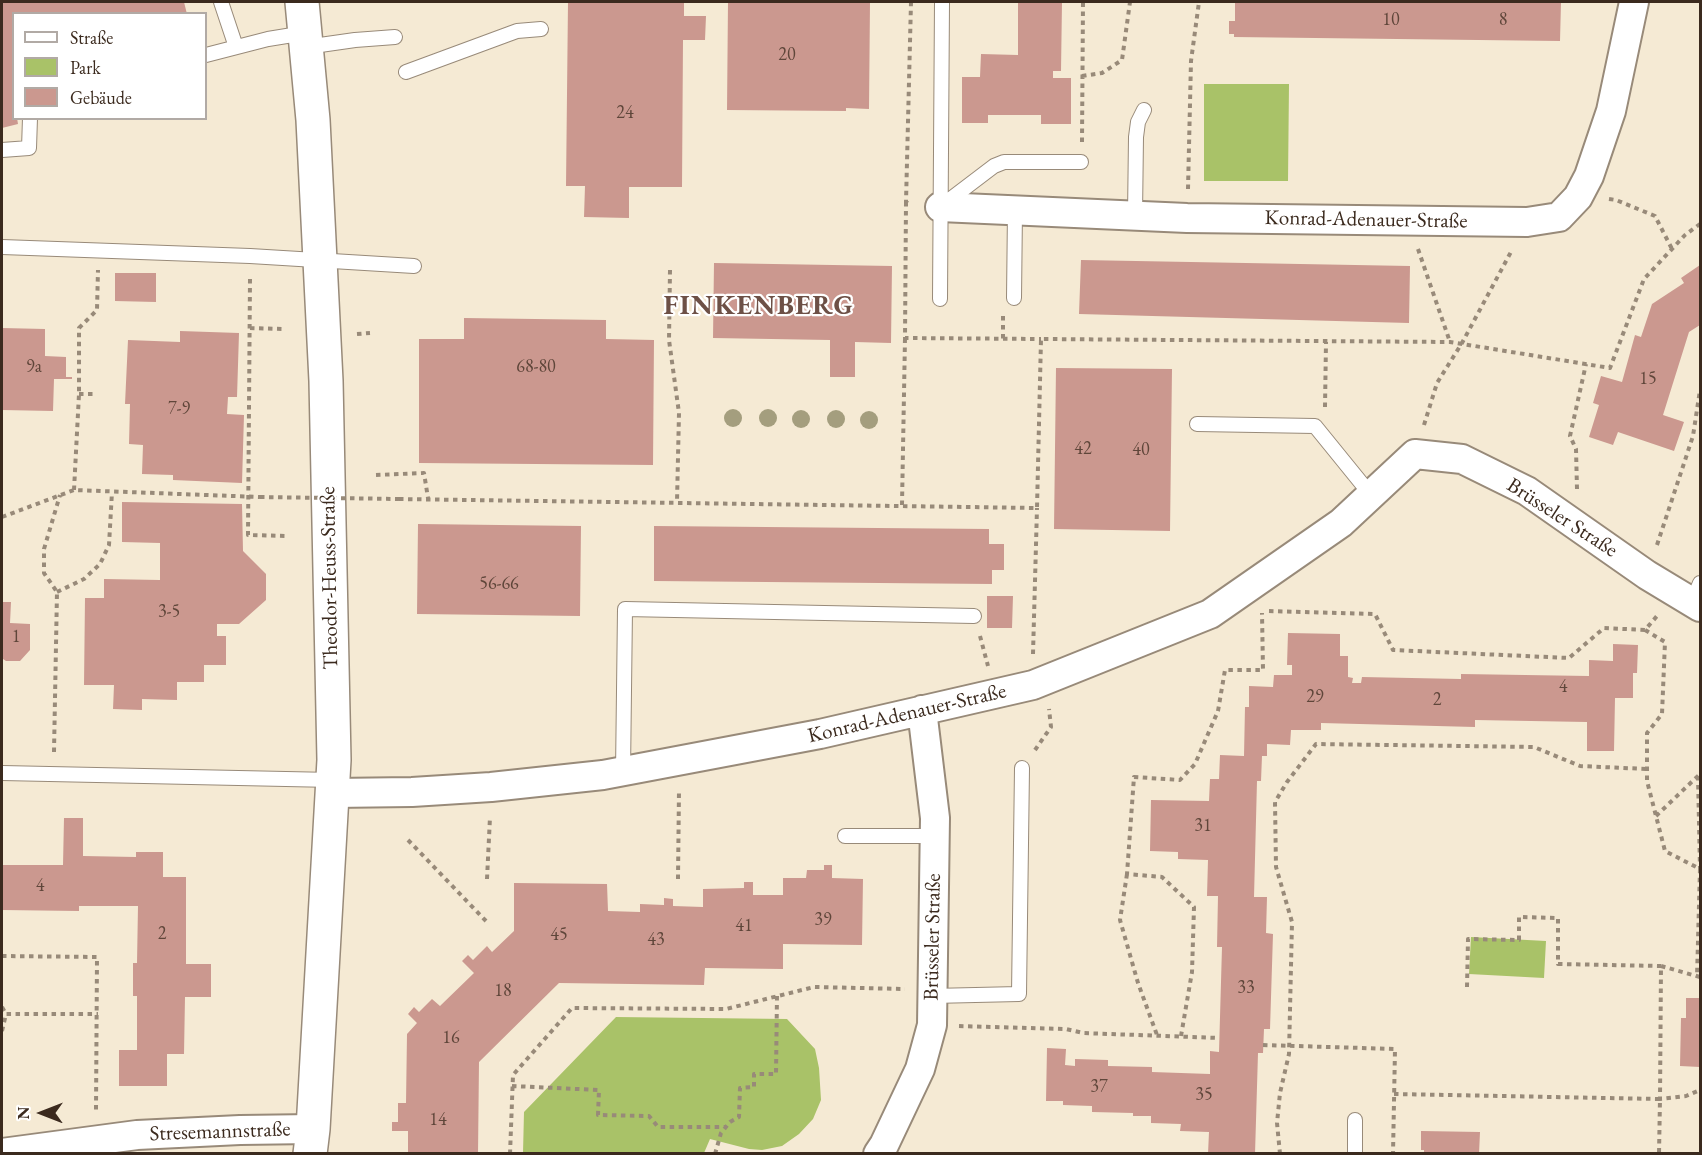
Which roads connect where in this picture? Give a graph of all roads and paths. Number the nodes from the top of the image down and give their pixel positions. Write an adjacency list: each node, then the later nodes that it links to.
1 (221, 2): 11 (lane)
2 (911, 2): 20 (path)
3 (942, 2): 20 (lane)
4 (1083, 2): 14 (path)
5 (1130, 2): 14 (path)
6 (1199, 2): 23 (path)
7 (1634, 2): 19 (street, Konrad-Adenauer-Straße)
8 (304, 27): 10 (lane); 11 (lane); 31 (street, Theodor-Heuss-Straße)
9 (542, 29): 13 (lane)
10 (395, 37)
11 (236, 47): 12 (lane)
12 (207, 55)
13 (406, 72)
14 (1082, 76): 18 (path)
15 (1144, 110): 22 (lane)
16 (30, 120): 17 (lane)
17 (2, 150)
18 (1081, 162): 20 (lane)
19 (1578, 197): 25 (street, Konrad-Adenauer-Straße); 28 (path)
20 (940, 207): 21 (street, Konrad-Adenauer-Straße); 35 (lane)
21 (1015, 210): 22 (street, Konrad-Adenauer-Straße); 34 (lane)
22 (1135, 215): 23 (street, Konrad-Adenauer-Straße)
23 (1187, 218): 24 (street, Konrad-Adenauer-Straße)
24 (1408, 220): 25 (street, Konrad-Adenauer-Straße); 42 (path)
25 (1527, 222): 43 (path)
26 (1701, 224): 28 (path)
27 (2, 247): 29 (lane)
28 (1672, 249): 44 (path)
29 (99, 252): 30 (lane); 46 (path)
30 (250, 256): 31 (lane); 36 (path)
31 (319, 261): 32 (lane); 80 (street, Theodor-Heuss-Straße)
32 (414, 266)
33 (670, 270): 58 (path)
34 (1014, 298)
35 (940, 299)
36 (250, 328): 37 (path); 56 (path)
37 (284, 328)
38 (369, 333): 39 (path)
39 (357, 334)
40 (905, 338): 59 (path)
41 (1326, 342): 42 (path); 49 (path); 60 (path)
42 (1450, 342): 43 (path)
43 (1462, 343): 44 (path); 50 (path)
44 (1586, 364): 62 (path)
45 (1701, 390): 64 (path)
46 (79, 394): 47 (path); 52 (path)
47 (96, 394)
48 (1197, 424): 49 (lane)
49 (1315, 426): 55 (lane)
50 (1415, 454): 55 (street, Konrad-Adenauer-Straße); 62 (street, Brüsseler Straße)
51 (376, 475): 57 (path)
52 (74, 490): 53 (path); 54 (path)
53 (112, 492): 56 (path); 65 (path)
54 (60, 495): 61 (path); 65 (path)
55 (1371, 495): 71 (street, Konrad-Adenauer-Straße)
56 (249, 496): 57 (path, bridge); 63 (path)
57 (428, 499): 58 (path)
58 (677, 502): 59 (path)
59 (902, 505): 60 (path)
60 (1037, 508): 71 (path)
61 (2, 517)
62 (1577, 526): 64 (street, Brüsseler Straße)
63 (288, 536)
64 (1647, 575): 66 (street, Brüsseler Straße)
65 (57, 592): 78 (path)
66 (1692, 596): 68 (path)
67 (974, 616): 76 (lane)
68 (1645, 630): 75 (path); 87 (path)
69 (980, 636): 70 (path)
70 (983, 650)
71 (1039, 682): 72 (street, Konrad-Adenauer-Straße); 74 (path)
72 (922, 710): 73 (street, Konrad-Adenauer-Straße); 84 (street, Brüsseler Straße)
73 (680, 761): 76 (street, Konrad-Adenauer-Straße); 89 (path)
74 (1022, 768): 95 (lane)
75 (1647, 769): 82 (path); 106 (path)
76 (623, 772): 81 (street, Konrad-Adenauer-Straße)
77 (2, 773): 78 (lane)
78 (53, 774): 80 (lane)
79 (1699, 775): 82 (path); 86 (path)
80 (333, 787): 81 (street, Konrad-Adenauer-Straße); 113 (street, Theodor-Heuss-Straße)
81 (491, 787): 88 (path)
82 (1656, 816): 86 (path)
83 (845, 836): 84 (lane)
84 (934, 836): 95 (street, Brüsseler Straße)
85 (408, 840): 90 (path)
86 (1700, 868): 93 (path)
87 (1127, 874): 102 (path); 103 (path)
88 (487, 879)
89 (678, 879)
90 (486, 921)
91 (2, 956): 99 (path)
92 (1661, 966): 93 (path); 94 (path); 110 (path)
93 (1699, 977)
94 (1467, 987)
95 (932, 993): 96 (path); 100 (street, Brüsseler Straße)
96 (777, 995): 107 (path); 112 (path)
97 (2, 1007): 98 (path)
98 (6, 1014): 99 (path); 101 (path)
99 (98, 1014): 114 (path)
100 (932, 1025): 102 (path); 119 (street, Brüsseler Straße)
101 (2, 1031)
102 (1157, 1035): 103 (path)
103 (1181, 1036): 104 (path)
104 (1219, 1038)
105 (1263, 1045): 106 (path)
106 (1289, 1047): 109 (path); 120 (path)
107 (512, 1086): 112 (path); 117 (path)
108 (1701, 1090): 110 (path)
109 (1394, 1094): 110 (path); 122 (path)
110 (1660, 1099): 123 (path)
111 (1355, 1120): 121 (lane)
112 (726, 1127): 118 (path)
113 (311, 1141): 114 (street, Stresemannstraße)
114 (94, 1147): 115 (street, Stresemannstraße)
115 (57, 1150): 116 (street, Stresemannstraße)
116 (2, 1153)
117 (510, 1154)
118 (716, 1154)
119 (878, 1154)
120 (1280, 1154)
121 (1355, 1154)
122 (1393, 1154)
123 (1659, 1154)

